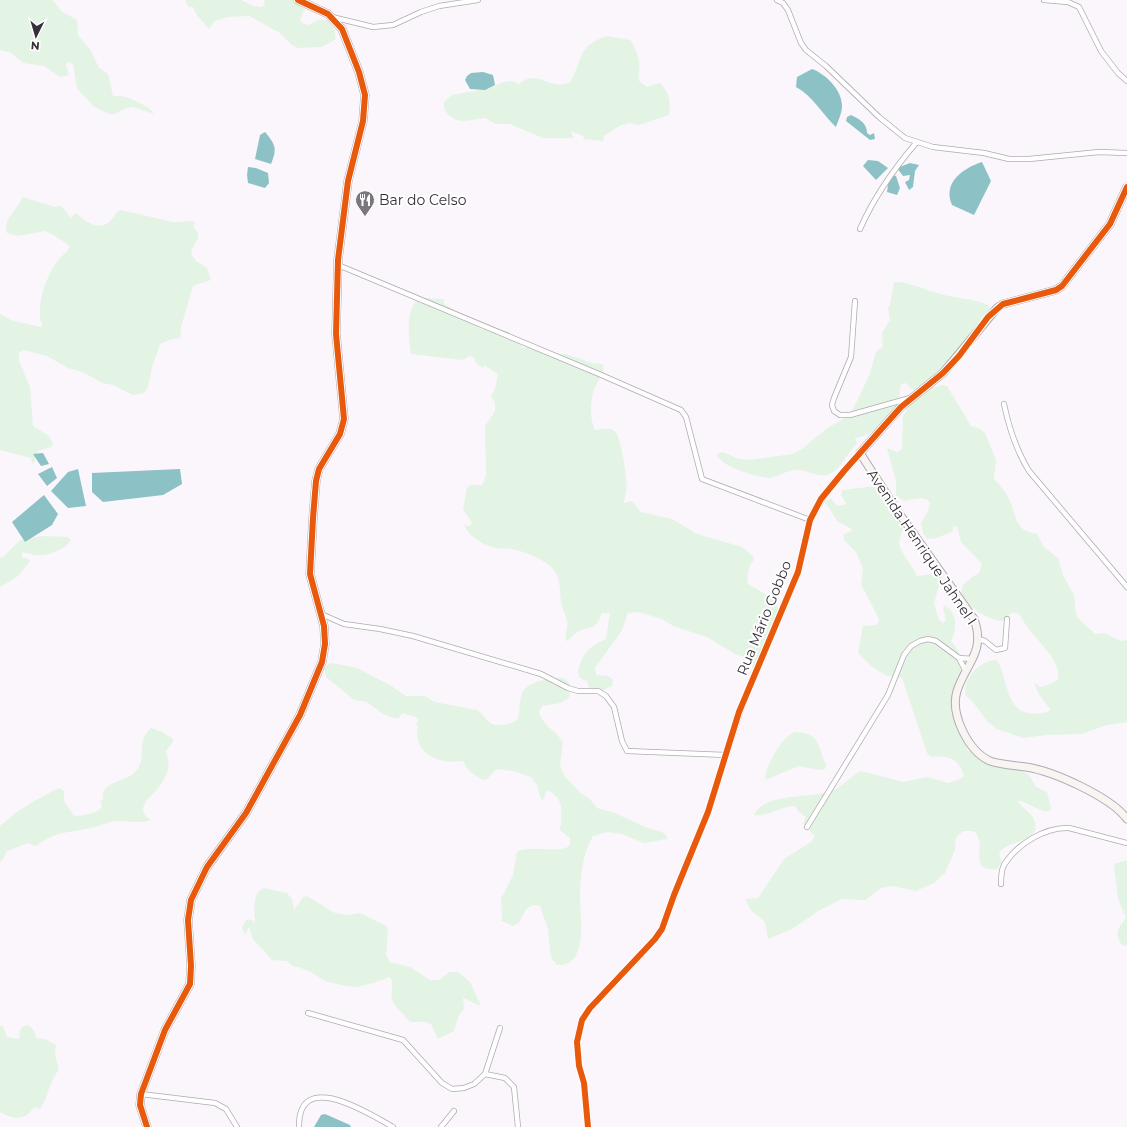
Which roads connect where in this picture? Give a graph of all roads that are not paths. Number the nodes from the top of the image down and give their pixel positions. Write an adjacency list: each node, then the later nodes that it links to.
1 (298, 0): 7 (street)
2 (478, 0): 7 (street)
3 (777, 0): 9 (street)
4 (1044, 0): 6 (street)
5 (1079, 0): 6 (street)
6 (1074, 4): 8 (street)
7 (332, 17): 13 (street)
8 (1127, 81)
9 (916, 143): 10 (street); 12 (street)
10 (1127, 153)
11 (1127, 187): 15 (street, Rua Mário Gobbo)
12 (860, 229)
13 (338, 265): 18 (street); 20 (street)
14 (855, 301): 15 (street)
15 (911, 398): 17 (street, Rua Mário Gobbo)
16 (1004, 404): 19 (street)
17 (860, 453): 18 (street, Rua Mário Gobbo); 22 (street, Avenida Henrique Jahnel I)
18 (810, 520): 26 (street, Rua Mário Gobbo)
19 (1127, 587)
20 (321, 614): 26 (street); 34 (street)
21 (1007, 619): 22 (street)
22 (978, 639): 24 (street, Avenida Henrique Jahnel I)
23 (959, 658): 24 (street); 25 (street); 28 (street)
24 (973, 659): 25 (street, Avenida Henrique Jahnel I)
25 (966, 672): 27 (street, Avenida Henrique Jahnel I)
26 (726, 755): 42 (street, Rua Mário Gobbo)
27 (1127, 819)
28 (807, 827)
29 (1127, 843): 30 (street)
30 (1001, 884)
31 (308, 1013): 33 (street)
32 (500, 1028): 33 (street)
33 (485, 1074): 41 (street)
34 (140, 1094): 36 (street); 37 (street)
35 (454, 1111): 40 (street)
36 (147, 1127)
37 (237, 1127)
38 (299, 1127): 39 (street)
39 (393, 1127)
40 (441, 1127)
41 (518, 1127)
42 (588, 1127)

